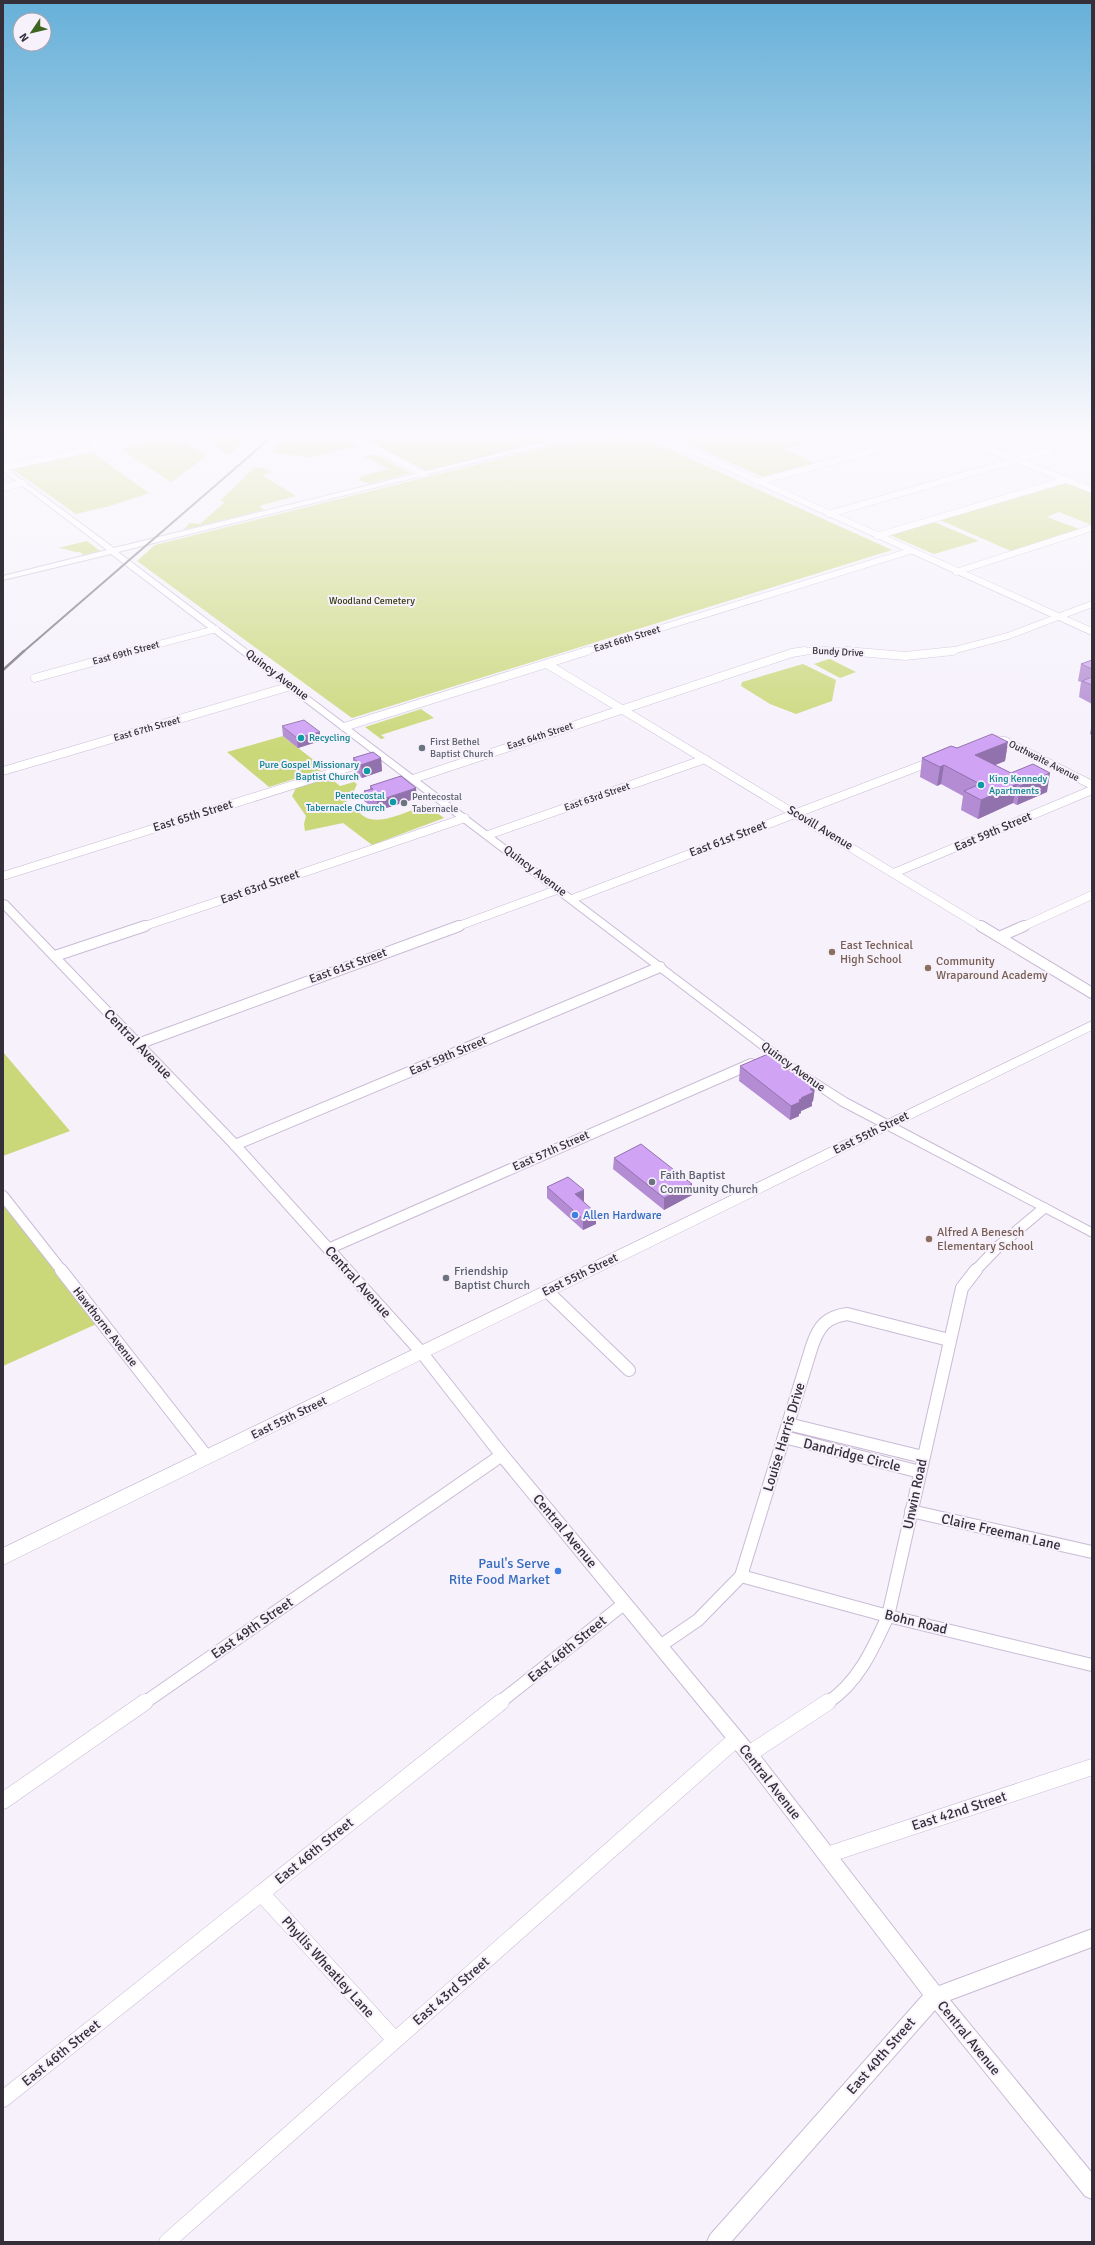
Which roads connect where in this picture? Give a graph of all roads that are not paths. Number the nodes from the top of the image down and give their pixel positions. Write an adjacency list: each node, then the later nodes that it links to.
1 (95, 538): 5 (street, Quincy Avenue)
2 (166, 538): 5 (street)
3 (880, 538): 6 (main road)
4 (1062, 538): 7 (street)
5 (113, 551): 8 (street); 11 (street, Quincy Avenue)
6 (910, 551): 7 (main road); 13 (street, East 66th Street)
7 (956, 572): 10 (main road)
8 (3, 578)
9 (1092, 604): 10 (street)
10 (1057, 617): 12 (main road); 16 (street, Bundy Drive)
11 (216, 629): 14 (street, East 69th Street); 15 (street, Quincy Avenue)
12 (1092, 632)
13 (547, 664): 16 (street, Scovill Avenue); 17 (street, East 66th Street)
14 (36, 678)
15 (291, 686): 17 (street, Quincy Avenue); 22 (street, East 67th Street)
16 (622, 709): 21 (street, Scovill Avenue); 23 (street, East 64th Street)
17 (344, 727): 19 (street, Quincy Avenue)
18 (986, 741): 24 (street, Outhwaite Avenue)
19 (384, 756): 23 (street, Quincy Avenue); 30 (street, East 65th Street)
20 (944, 757): 26 (street, East 61st Street)
21 (706, 759): 26 (street, Scovill Avenue); 28 (street, East 63rd Street)
22 (3, 771)
23 (413, 779): 27 (street, Quincy Avenue)
24 (1092, 785)
25 (1092, 790): 29 (street, East 59th Street)
26 (796, 813): 29 (street, Scovill Avenue); 33 (street, East 61st Street)
27 (465, 818): 28 (street, Quincy Avenue); 36 (street, East 63rd Street)
28 (488, 835): 31 (street, Quincy Avenue)
29 (894, 873): 35 (street, Scovill Avenue)
30 (3, 876)
31 (559, 889): 33 (street, Quincy Avenue); 40 (street, East 61st Street)
32 (1092, 895): 35 (street)
33 (572, 899): 37 (street, Quincy Avenue)
34 (3, 903): 36 (street, Central Avenue)
35 (999, 937): 38 (street, Scovill Avenue)
36 (55, 956): 40 (street, Central Avenue)
37 (660, 967): 41 (street, Quincy Avenue); 43 (street, East 59th Street)
38 (1092, 993)
39 (1092, 1025): 42 (main road, East 55th Street)
40 (138, 1044): 43 (street, Central Avenue)
41 (774, 1054): 42 (street, Quincy Avenue); 47 (street, East 57th Street)
42 (888, 1125): 45 (street, Quincy Avenue); 48 (main road, East 55th Street)
43 (235, 1144): 47 (street, Central Avenue)
44 (3, 1196): 56 (street, Hawthorne Avenue)
45 (1044, 1208): 46 (street, Quincy Avenue); 49 (street, Unwin Road)
46 (1092, 1233)
47 (328, 1249): 50 (street, Central Avenue)
48 (547, 1291): 50 (main road, East 55th Street); 51 (street)
49 (949, 1340): 52 (street, Louise Harris Drive); 55 (street, Unwin Road)
50 (422, 1352): 54 (street, Central Avenue); 56 (main road, East 55th Street)
51 (629, 1370)
52 (788, 1424): 53 (street, Louise Harris Drive); 55 (street, Dandridge Circle)
53 (784, 1437): 57 (street, Dandridge Circle); 61 (street, Louise Harris Drive)
54 (502, 1455): 62 (street, Central Avenue); 69 (street, East 49th Street)
55 (923, 1457): 57 (street, Unwin Road)
56 (207, 1458): 60 (main road, East 55th Street)
57 (920, 1472): 58 (street, Unwin Road)
58 (911, 1511): 59 (street, Claire Freeman Lane); 63 (street, Unwin Road)
59 (1092, 1552)
60 (3, 1557)
61 (741, 1576): 63 (street, Bohn Road); 64 (street, Louise Harris Drive)
62 (625, 1603): 64 (street, Central Avenue); 71 (street, East 46th Street)
63 (888, 1616): 65 (street, Bohn Road); 67 (street, Unwin Road)
64 (660, 1646): 66 (street, Central Avenue)
65 (1092, 1665)
66 (736, 1739): 67 (street, Central Avenue); 74 (street, East 43rd Street)
67 (749, 1754): 70 (street, Central Avenue)
68 (1092, 1767): 70 (street, East 42nd Street)
69 (3, 1801)
70 (827, 1855): 73 (street, Central Avenue)
71 (261, 1893): 74 (street, Phyllis Wheatley Lane); 75 (street, East 46th Street)
72 (1092, 1938): 73 (street, East 40th Street)
73 (934, 1996): 76 (street, Central Avenue); 78 (street, East 40th Street)
74 (395, 2040): 77 (street, East 43rd Street)
75 (3, 2099)
76 (1092, 2189)
77 (167, 2242)
78 (717, 2242)

